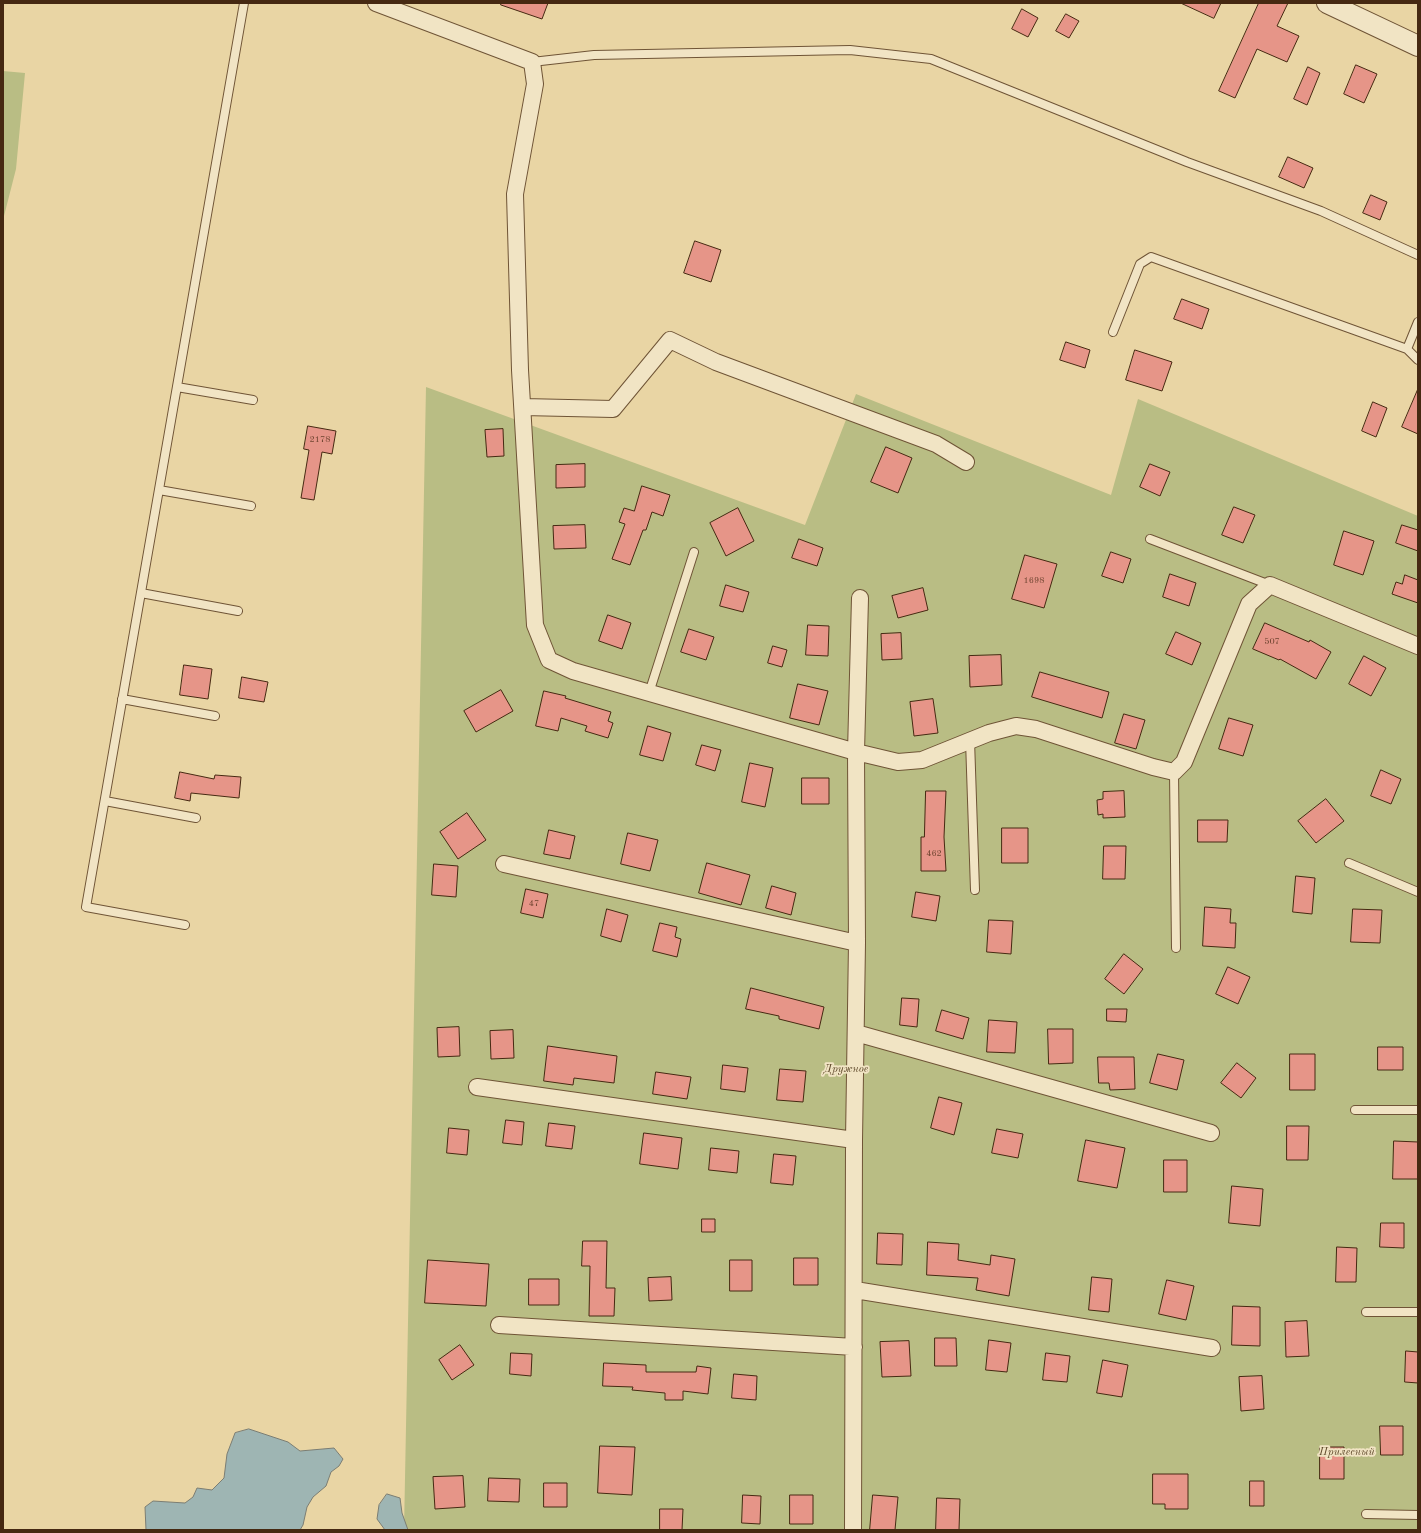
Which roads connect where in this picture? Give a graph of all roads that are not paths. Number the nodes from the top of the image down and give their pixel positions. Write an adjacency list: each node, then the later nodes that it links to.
1 (244, 3): 11 (lane)
2 (376, 3): 5 (street)
3 (1327, 3): 4 (street)
4 (1418, 46)
5 (532, 62): 6 (lane); 13 (street)
6 (1418, 255)
7 (1418, 322): 9 (lane)
8 (1114, 332): 9 (lane)
9 (1407, 349): 10 (lane)
10 (1418, 360)
11 (177, 387): 12 (lane); 15 (lane)
12 (253, 400)
13 (523, 407): 14 (street); 24 (street)
14 (966, 462)
15 (159, 490): 16 (lane); 20 (lane)
16 (251, 506)
17 (1150, 539): 19 (lane)
18 (694, 552): 24 (lane)
19 (1270, 585): 23 (street); 29 (street)
20 (141, 593): 22 (lane); 25 (lane)
21 (860, 598): 28 (street)
22 (238, 611)
23 (1418, 646)
24 (649, 693): 28 (street)
25 (122, 699): 26 (lane); 30 (lane)
26 (215, 716)
27 (970, 740): 28 (street); 29 (street); 34 (lane)
28 (856, 752): 37 (street)
29 (1174, 772): 38 (lane)
30 (105, 801): 31 (lane); 36 (lane)
31 (196, 818)
32 (504, 864): 37 (street)
33 (1349, 864): 35 (lane)
34 (975, 890)
35 (1418, 892)
36 (185, 925)
37 (857, 943): 39 (street)
38 (1176, 948)
39 (856, 1034): 43 (street); 44 (street)
40 (477, 1087): 44 (street)
41 (1355, 1110): 42 (lane)
42 (1418, 1110)
43 (1211, 1133)
44 (854, 1140): 45 (street)
45 (855, 1290): 49 (street); 50 (street)
46 (1366, 1312): 47 (lane)
47 (1418, 1312)
48 (499, 1325): 49 (street)
49 (854, 1347): 53 (street)
50 (1212, 1348)
51 (1366, 1514): 52 (lane)
52 (1418, 1515)
53 (853, 1530)

